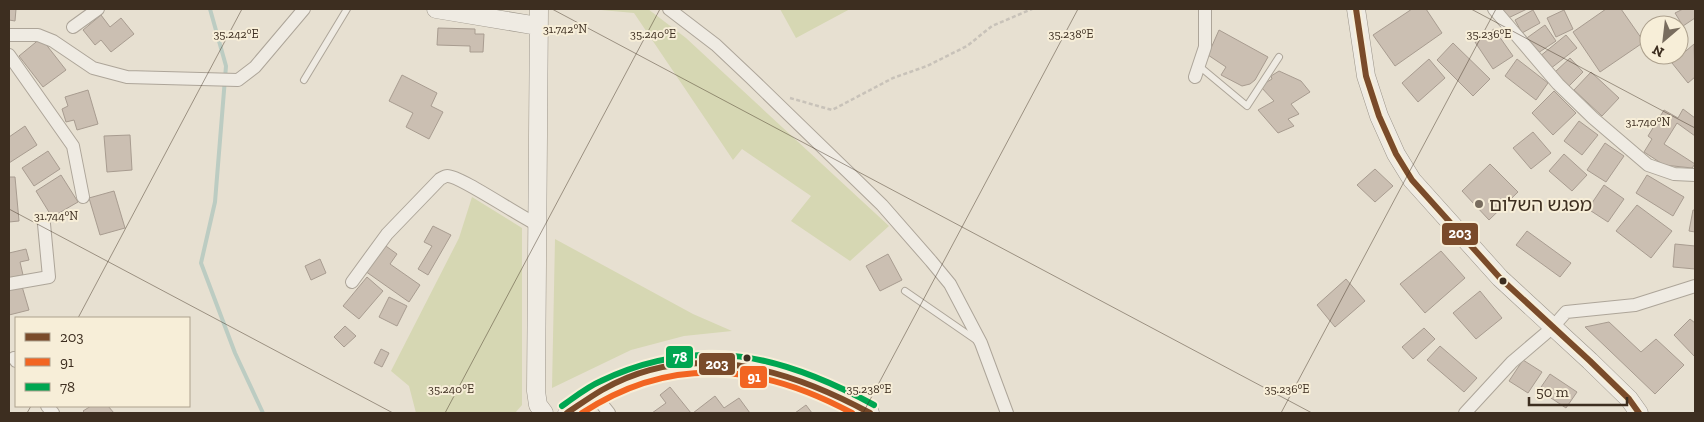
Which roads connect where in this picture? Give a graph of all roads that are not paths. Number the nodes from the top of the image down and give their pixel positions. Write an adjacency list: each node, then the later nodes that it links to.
1 (98, 9): 10 (street)
2 (304, 9): 11 (street)
3 (347, 9): 15 (lane)
4 (436, 9): 9 (street)
5 (668, 9): 25 (street)
6 (1205, 9): 14 (street)
7 (1356, 9): 24 (street)
8 (1494, 9): 16 (street)
9 (538, 17): 19 (street)
10 (73, 27)
11 (9, 35)
12 (9, 55): 17 (street)
13 (1280, 57): 14 (lane)
14 (1197, 72)
15 (304, 80)
16 (1695, 175)
17 (83, 197)
18 (44, 224): 21 (street)
19 (538, 225): 20 (street); 27 (street)
20 (352, 282)
21 (9, 284)
22 (1695, 286): 24 (street)
23 (905, 291): 25 (lane)
24 (1552, 328): 32 (street); 33 (street)
25 (981, 343): 31 (street)
26 (594, 394): 28 (street); 29 (street); 30 (street)
27 (544, 413)
28 (567, 413)
29 (609, 413)
30 (870, 413)
31 (1006, 413)
32 (1465, 413)
33 (1639, 413)

